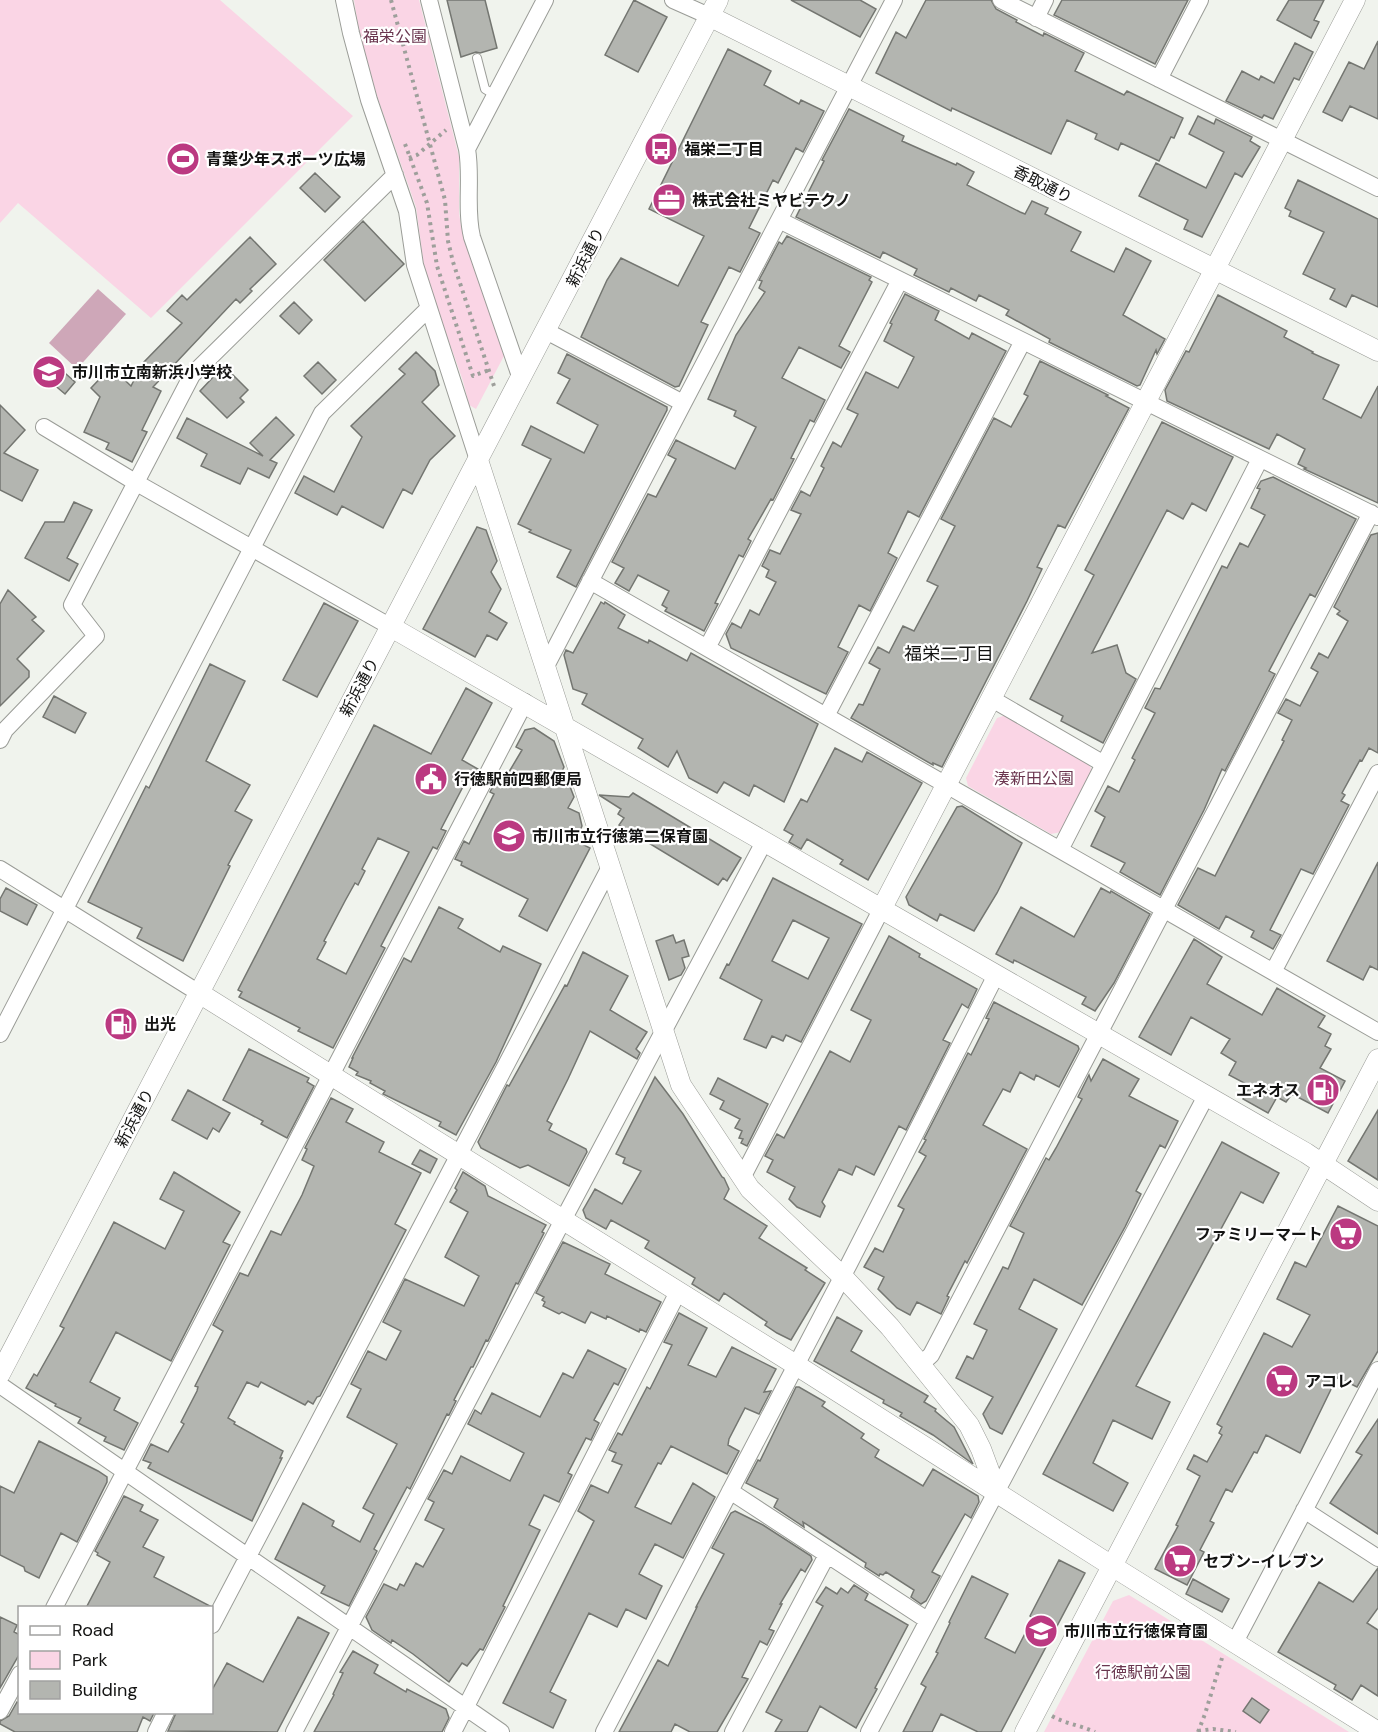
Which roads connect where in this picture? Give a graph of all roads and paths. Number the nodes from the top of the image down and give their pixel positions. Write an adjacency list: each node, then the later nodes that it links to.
1 (344, 0): 22 (street)
2 (391, 0): 19 (path)
3 (429, 0): 20 (street)
4 (544, 0): 16 (street)
5 (673, 0): 11 (street)
6 (894, 0): 15 (street)
7 (1001, 0): 12 (street)
8 (1045, 0): 12 (street)
9 (1200, 0): 14 (street)
10 (1355, 0): 18 (street)
11 (714, 8): 15 (street, 香取通り); 28 (street, 新浜通り)
12 (1036, 18): 14 (street)
13 (477, 58): 16 (lane)
14 (1159, 79): 18 (street)
15 (849, 86): 24 (street); 25 (street, 香取通り)
16 (495, 95): 20 (street)
17 (452, 125): 19 (path)
18 (1282, 141): 23 (street); 25 (street)
19 (430, 145): 21 (path); 32 (path)
20 (467, 149): 31 (street)
21 (413, 157)
22 (395, 175): 27 (street); 38 (street)
23 (1378, 188)
24 (778, 220): 26 (street); 34 (street)
25 (1214, 270): 30 (street, 香取通り); 33 (street)
26 (900, 280): 29 (street); 43 (street)
27 (428, 309): 37 (street); 40 (street)
28 (546, 331): 31 (street, 新浜通り); 34 (street)
29 (1023, 341): 33 (street); 47 (street)
30 (1378, 351)
31 (521, 379): 37 (street, 新浜通り)
32 (494, 386)
33 (1146, 402): 36 (street); 45 (street)
34 (683, 404): 41 (street)
35 (44, 427): 38 (street)
36 (1260, 459): 39 (street); 50 (street)
37 (478, 460): 42 (street, 新浜通り); 44 (street)
38 (135, 482): 40 (street); 49 (street)
39 (1374, 515): 57 (street)
40 (251, 548): 42 (street); 58 (street)
41 (590, 581): 43 (street); 44 (street)
42 (391, 627): 46 (street); 62 (street, 新浜通り)
43 (707, 648): 47 (street)
44 (546, 666): 48 (street)
45 (992, 699): 50 (street); 52 (street)
46 (525, 702): 48 (street); 68 (street)
47 (826, 716): 52 (street)
48 (566, 726): 53 (street); 55 (street)
49 (0, 740)
50 (1104, 764): 54 (street)
51 (1378, 773): 60 (street)
52 (947, 785): 54 (street); 59 (street)
53 (764, 842): 59 (street); 63 (street)
54 (1060, 850): 57 (street)
55 (610, 867): 63 (street); 70 (street)
56 (0, 869): 58 (street)
57 (1164, 909): 60 (street); 66 (street)
58 (64, 910): 62 (street); 65 (street)
59 (881, 910): 61 (street); 72 (street)
60 (1273, 972): 64 (street)
61 (996, 975): 66 (street); 75 (street)
62 (199, 993): 68 (street); 79 (street, 新浜通り)
63 (663, 1032): 72 (street); 74 (street)
64 (1378, 1032)
65 (0, 1034)
66 (1100, 1035): 69 (street); 77 (street)
67 (1378, 1059): 71 (street)
68 (332, 1076): 70 (street); 82 (street)
69 (1206, 1096): 71 (street); 84 (street)
70 (458, 1155): 74 (street); 87 (street)
71 (1323, 1165): 73 (street); 89 (street)
72 (742, 1178): 75 (street)
73 (1378, 1201)
74 (562, 1220): 76 (street); 93 (street)
75 (842, 1276): 77 (street); 78 (street)
76 (678, 1292): 78 (street); 96 (street)
77 (921, 1364): 84 (street)
78 (796, 1365): 83 (street); 84 (street)
79 (0, 1374)
80 (1376, 1377): 85 (street)
81 (0, 1385): 82 (street)
82 (125, 1472): 87 (street); 90 (street)
83 (730, 1491): 86 (street); 104 (street)
84 (997, 1491): 89 (street); 91 (street)
85 (1304, 1510): 88 (street); 94 (street)
86 (827, 1555): 91 (street); 105 (street)
87 (248, 1557): 92 (street); 93 (street)
88 (1378, 1558)
89 (1112, 1566): 94 (street); 107 (street)
90 (55, 1606)
91 (927, 1620): 106 (street)
92 (213, 1623)
93 (349, 1627): 96 (street); 101 (street)
94 (1230, 1647): 109 (path); 111 (street)
95 (18, 1678): 97 (street)
96 (465, 1708): 102 (street); 103 (street)
97 (0, 1711)
98 (165, 1714): 100 (street)
99 (1051, 1716): 108 (path)
100 (156, 1732)
101 (294, 1732)
102 (453, 1732)
103 (501, 1732)
104 (604, 1732)
105 (733, 1732)
106 (869, 1732)
107 (1025, 1732)
108 (1095, 1732)
109 (1198, 1732): 110 (path)
110 (1236, 1732)
111 (1378, 1732)

